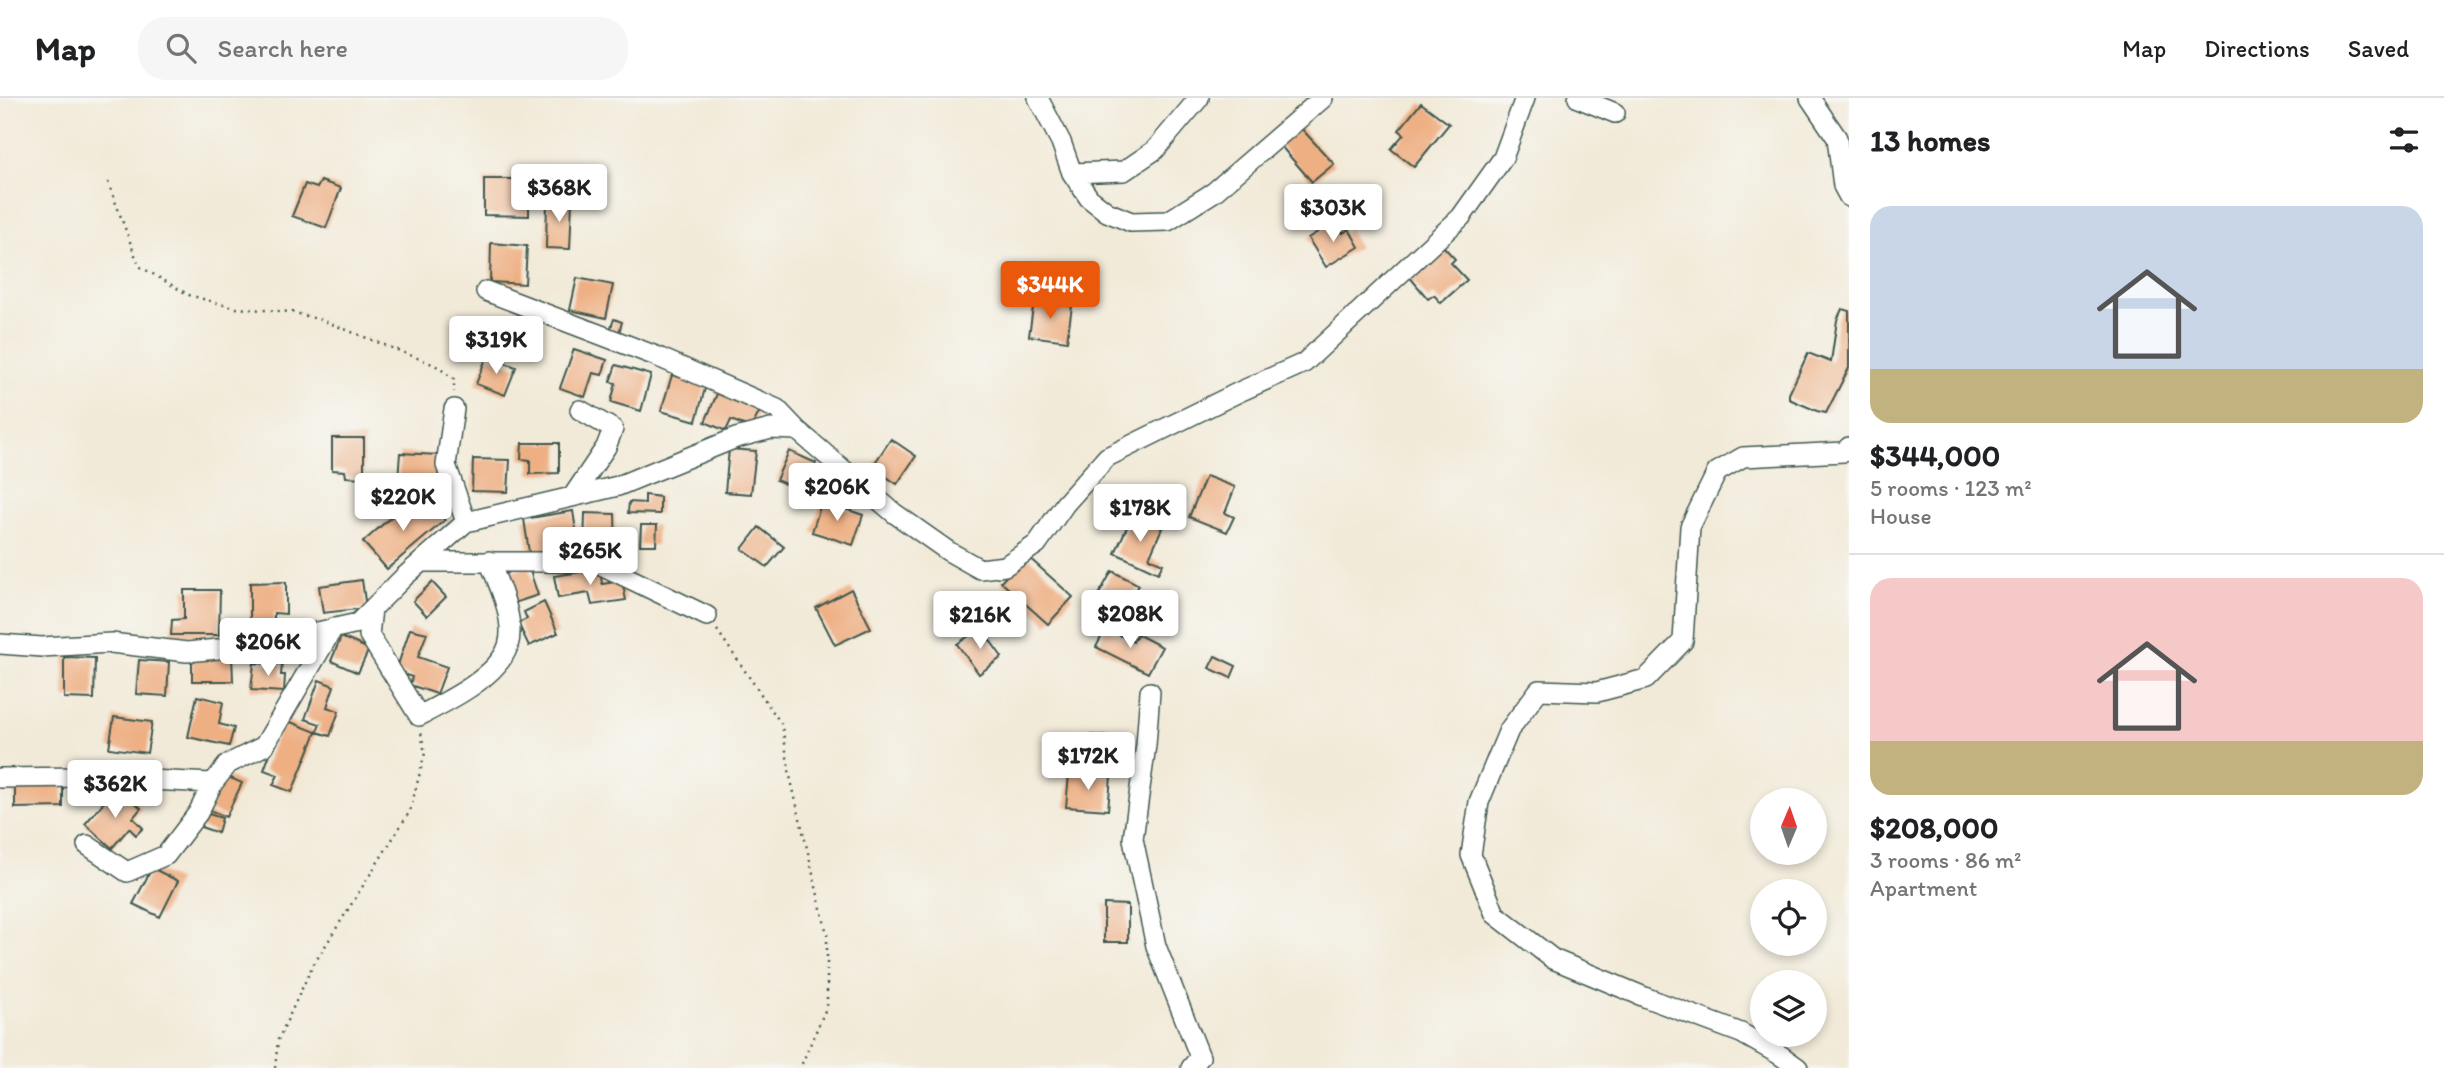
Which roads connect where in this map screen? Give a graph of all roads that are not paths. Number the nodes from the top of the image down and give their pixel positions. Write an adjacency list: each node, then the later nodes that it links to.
1 (1038, 98): 8 (street)
2 (1199, 98): 8 (street)
3 (1323, 98): 8 (street)
4 (1525, 98): 13 (street)
5 (1578, 98): 7 (street)
6 (1810, 98): 9 (street)
7 (1615, 113)
8 (1072, 173)
9 (1849, 197)
10 (486, 291): 13 (street)
11 (454, 409): 16 (street)
12 (580, 411): 15 (street)
13 (797, 430): 15 (street)
14 (1849, 447): 28 (street)
15 (573, 496): 16 (street)
16 (466, 522): 18 (street)
17 (489, 561): 18 (street); 19 (street); 20 (street)
18 (422, 562): 19 (street)
19 (372, 609): 21 (street)
20 (707, 616)
21 (333, 628): 22 (street); 25 (street)
22 (0, 644)
23 (1150, 692): 27 (street)
24 (0, 778): 25 (street)
25 (213, 783): 26 (street)
26 (87, 845)
27 (1191, 1068)
28 (1798, 1068)

